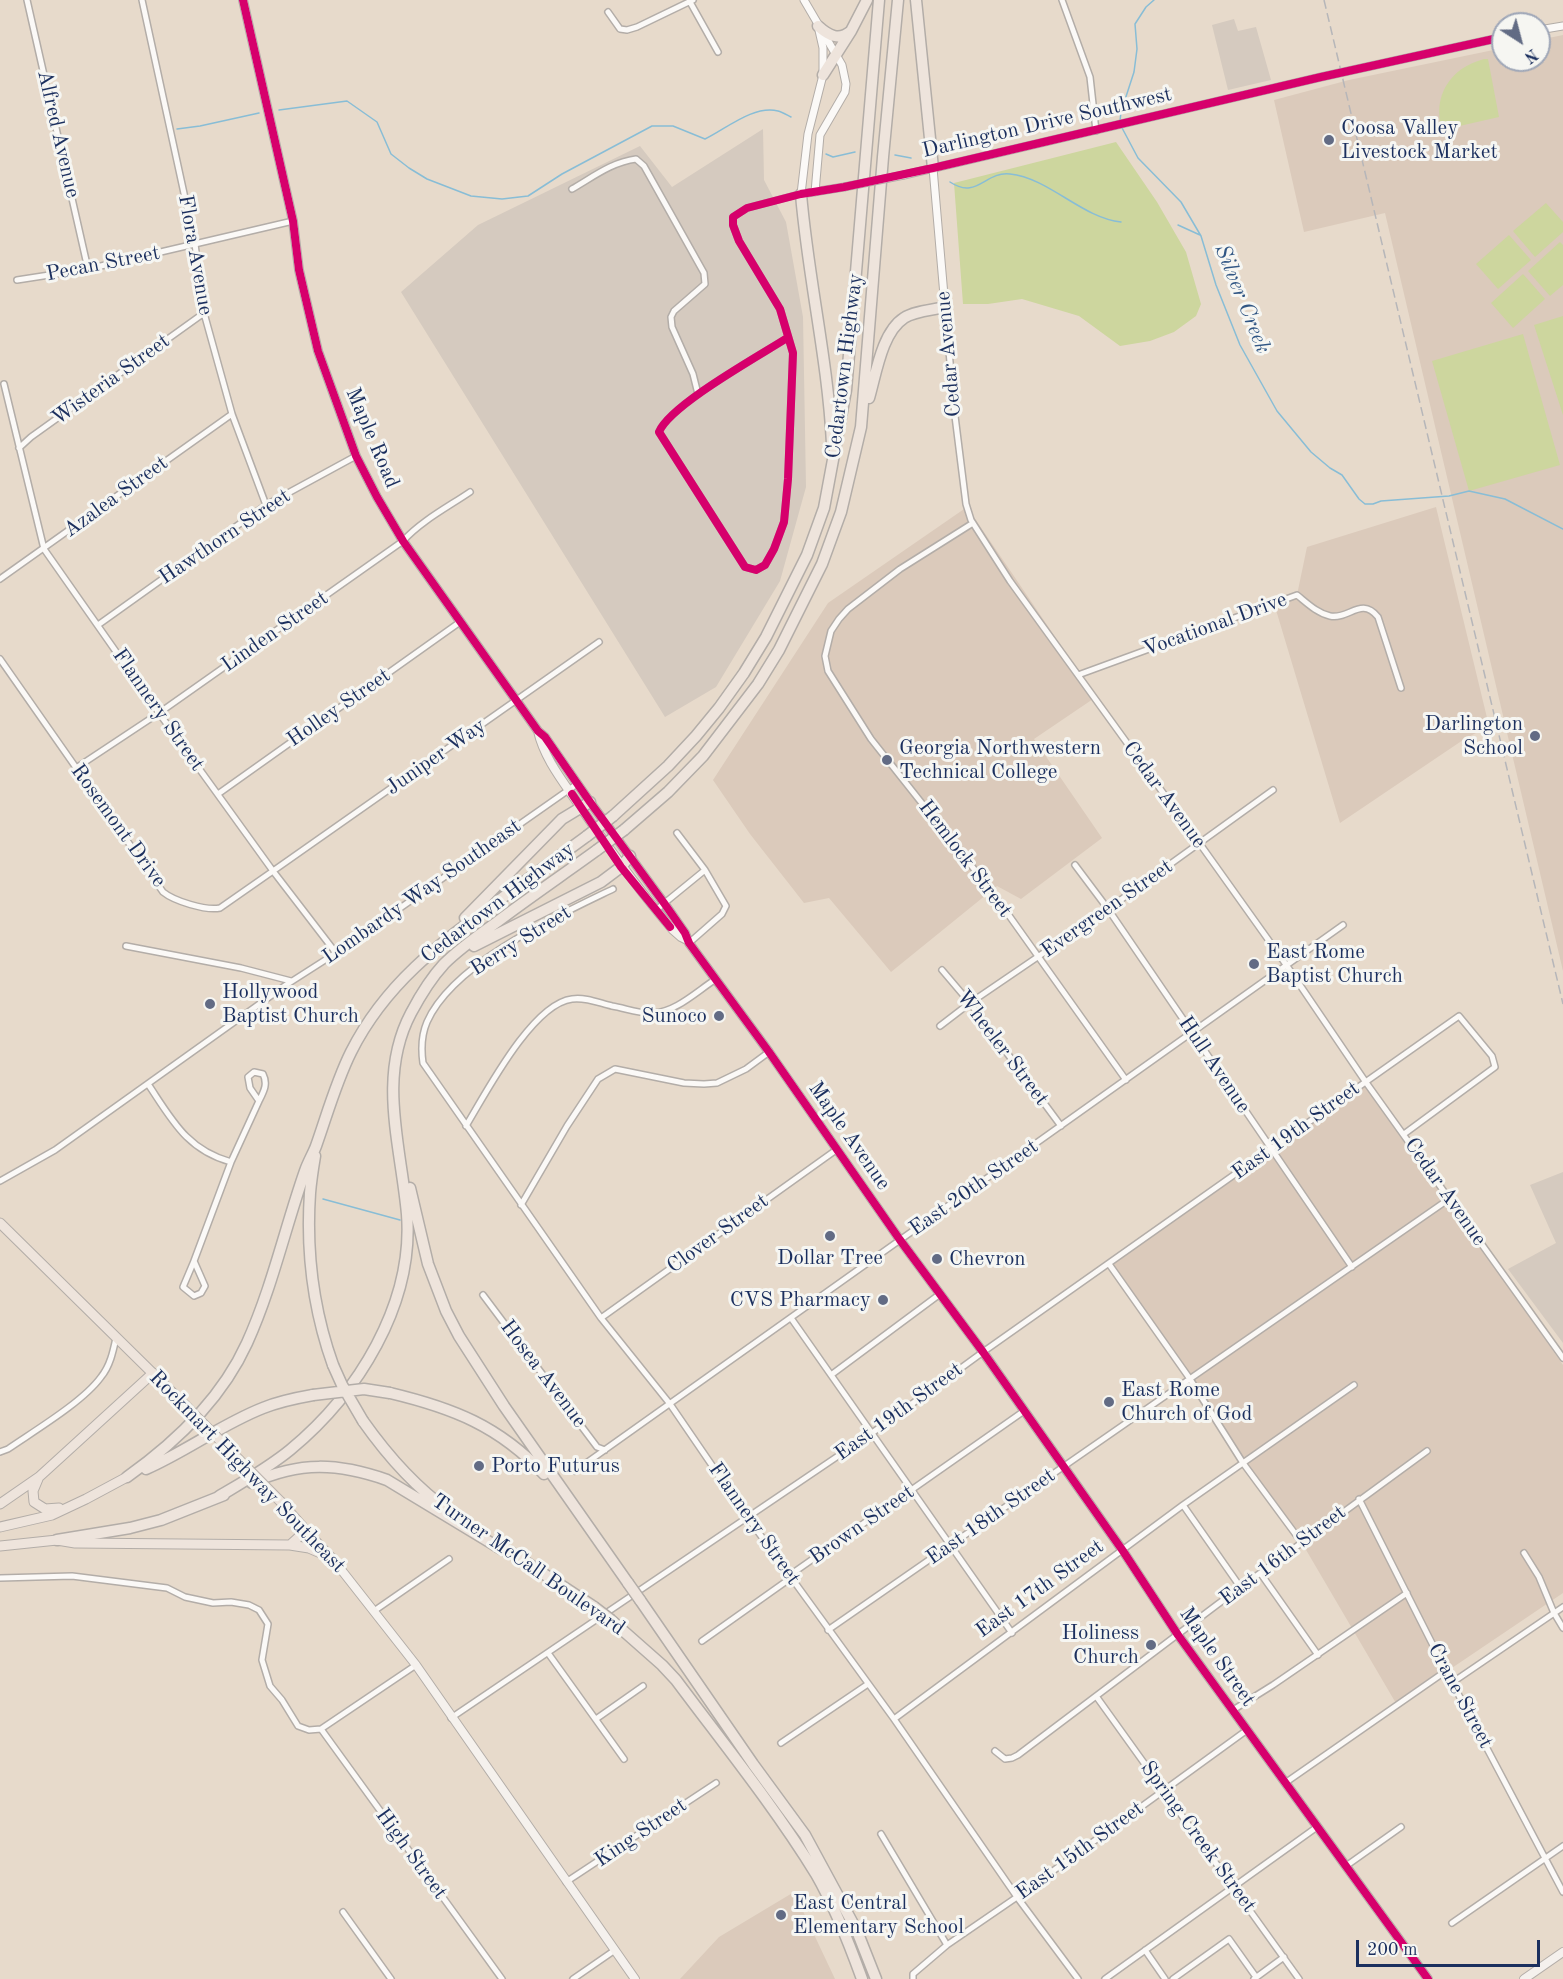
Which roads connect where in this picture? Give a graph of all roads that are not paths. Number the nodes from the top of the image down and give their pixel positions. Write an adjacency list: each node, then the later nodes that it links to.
1 (27, 0): 25 (street, Alfred Avenue)
2 (142, 0): 24 (street, Flora Avenue)
3 (243, 0): 23 (main road, Maple Road)
4 (804, 0): 12 (street)
5 (867, 0): 13 (highway)
6 (879, 0): 36 (highway, Cedartown Highway)
7 (898, 0): 33 (highway, Cedartown Highway)
8 (916, 0): 19 (highway)
9 (1062, 0): 18 (street)
10 (692, 1): 11 (street); 15 (street)
11 (608, 12)
12 (818, 27): 13 (highway); 16 (street); 17 (street)
13 (851, 31): 16 (highway)
14 (1491, 40): 18 (street, Darlington Drive Southwest)
15 (718, 52)
16 (836, 55): 17 (highway); 21 (street)
17 (823, 75): 22 (street)
18 (1100, 130): 19 (street, Darlington Drive Southwest)
19 (933, 168): 21 (street, Darlington Drive Southwest, bridge); 27 (street, Cedar Avenue)
20 (572, 189): 31 (street)
21 (815, 192): 22 (street, Darlington Drive Southwest)
22 (801, 194): 29 (street, Darlington Drive Southwest); 36 (highway)
23 (292, 221): 24 (street, Pecan Street); 35 (main road, Maple Road)
24 (195, 244): 25 (street, Pecan Street); 28 (street, Flora Avenue)
25 (88, 269): 26 (street, Pecan Street)
26 (17, 280)
27 (945, 308): 33 (highway); 39 (street, Cedar Avenue)
28 (204, 313): 32 (street, Flora Avenue); 34 (street, Wisteria Street)
29 (788, 338): 31 (street); 31 (street)
30 (4, 384): 34 (street, Flannery Street)
31 (698, 394)
32 (232, 414): 38 (street, Flora Avenue); 41 (street, Azalea Street)
33 (861, 428): 77 (highway, Cedartown Highway, bridge)
34 (19, 448): 41 (street, Flannery Street)
35 (356, 456): 38 (street, Hawthorn Street); 40 (main road, Maple Road)
36 (833, 466): 58 (highway, Cedartown Highway)
37 (470, 492): 40 (street, Linden Street)
38 (266, 505): 44 (street, Hawthorn Street)
39 (973, 523): 47 (street, Cedar Avenue); 76 (street, Hemlock Street)
40 (403, 541): 43 (main road, Maple Road); 50 (street, Linden Street)
41 (45, 549): 42 (street, Azalea Street); 44 (street, Flannery Street)
42 (0, 579)
43 (460, 622): 49 (main road, Maple Road); 56 (street, Holley Street)
44 (98, 625): 50 (street, Flannery Street)
45 (599, 642): 49 (street, Juniper Way)
46 (0, 659): 52 (street, Rosemont Drive)
47 (1078, 675): 48 (street, Vocational Drive); 61 (street, Cedar Avenue)
48 (1401, 688)
49 (517, 700): 51 (main road, Maple Road); 66 (street, Juniper Way)
50 (159, 713): 52 (street, Linden Street); 56 (street, Flannery Street)
51 (538, 731): 53 (main road, Maple Road); 54 (main road, Maple Road)
52 (76, 768): 66 (street, Rosemont Drive)
53 (577, 784): 54 (street, Lombardy Way Southeast); 57 (main road, Maple Road)
54 (568, 790): 57 (main road, Maple Road); 75 (street, Lombardy Way Southeast)
55 (1274, 790): 61 (street, Evergreen Street)
56 (218, 794): 66 (street, Flannery Street)
57 (585, 805): 58 (main road, Maple Road); 60 (main road, Maple Road); 72 (highway)
58 (610, 821): 62 (main road, Maple Avenue); 72 (highway, Cedartown Highway, bridge)
59 (677, 832): 65 (street)
60 (599, 835): 64 (main road, Maple Avenue)
61 (1200, 844): 69 (street, Evergreen Street); 78 (street, Cedar Avenue)
62 (630, 856): 64 (highway); 68 (main road, Maple Avenue)
63 (1075, 865): 69 (street, Hull Avenue)
64 (621, 867): 70 (main road, Maple Avenue); 77 (highway)
65 (705, 870): 68 (street); 73 (street)
66 (273, 871): 75 (street, Flannery Street)
67 (613, 889): 86 (street, Berry Street)
68 (664, 903): 70 (street); 73 (main road, Maple Avenue)
69 (1108, 909): 76 (street, Evergreen Street); 84 (street, Hull Avenue)
70 (656, 910): 73 (main road, Maple Avenue)
71 (1343, 925): 78 (street, East 20th Street)
72 (444, 940): 95 (highway, Cedartown Highway)
73 (688, 942): 80 (main road, Maple Avenue)
74 (126, 945): 81 (street)
75 (336, 953): 81 (street, Lombardy Way Southeast)
76 (1038, 956): 82 (street, Evergreen Street); 87 (street, Hemlock Street)
77 (443, 965): 90 (highway, Cedartown Highway)
78 (1287, 966): 84 (street, East 20th Street); 88 (street, Cedar Avenue)
79 (942, 970): 82 (street, Wheeler Street)
80 (716, 979): 85 (main road, Maple Avenue); 92 (street)
81 (291, 981): 89 (street, Lombardy Way Southeast)
82 (970, 1003): 83 (street, Evergreen Street); 93 (street, Wheeler Street)
83 (940, 1026)
84 (1192, 1032): 87 (street, East 20th Street); 96 (street, Hull Avenue)
85 (769, 1052): 97 (main road, Maple Avenue); 101 (street)
86 (428, 1071): 92 (street, Flannery Street)
87 (1126, 1080): 93 (street, East 20th Street)
88 (1365, 1081): 94 (street, Cedar Avenue); 94 (street, East 19th Street); 96 (street, East 19th Street)
89 (148, 1084): 98 (street); 99 (street, Lombardy Way Southeast)
90 (393, 1091): 130 (highway); 136 (highway, Turner McCall Boulevard)
91 (259, 1101): 91 (street); 98 (street)
92 (466, 1126): 101 (street, Flannery Street)
93 (1061, 1126): 103 (street, East 20th Street)
94 (1404, 1134): 100 (street, Cedar Avenue)
95 (315, 1147): 128 (highway); 146 (highway, Turner McCall Boulevard, bridge)
96 (1271, 1149): 105 (street, East 19th Street); 106 (street, Hull Avenue)
97 (836, 1150): 103 (main road, Maple Avenue); 109 (street, Clover Street)
98 (231, 1162): 104 (street)
99 (0, 1181)
100 (1449, 1199): 106 (street, East 18th Street); 113 (street, Cedar Avenue)
101 (521, 1205): 109 (street, Flannery Street)
102 (0, 1223): 111 (main road, Rockmart Highway Southeast)
103 (900, 1240): 107 (main road, Maple Avenue); 110 (street, East 20th Street)
104 (194, 1261): 104 (street)
105 (1109, 1264): 112 (street, East 19th Street); 116 (street)
106 (1352, 1267): 116 (street, East 18th Street)
107 (940, 1294): 112 (main road, Maple Avenue); 115 (street)
108 (483, 1295): 121 (street, Hosea Avenue)
109 (601, 1318): 118 (street, Flannery Street)
110 (791, 1318): 115 (street); 118 (street, East 20th Street)
111 (117, 1337): 114 (main road, Rockmart Highway Southeast); 123 (street)
112 (983, 1352): 119 (main road, Maple Street); 120 (street, East 19th Street)
113 (1563, 1358)
114 (153, 1374): 127 (main road); 137 (main road, Rockmart Highway Southeast, bridge)
115 (831, 1375): 120 (street)
116 (1190, 1379): 124 (street); 125 (street, East 18th Street)
117 (1354, 1385): 124 (street, East 17th Street)
118 (670, 1404): 121 (street, East 20th Street); 135 (street, Flannery Street)
119 (1024, 1411): 125 (main road, Maple Street); 129 (street, Brown Street)
120 (872, 1433): 129 (street); 135 (street, East 19th Street)
121 (605, 1450): 126 (street, East 20th Street)
122 (1427, 1450): 131 (street, East 16th Street)
123 (0, 1452)
124 (1243, 1463): 133 (street, East 17th Street); 140 (street)
125 (1064, 1467): 142 (street, East 18th Street); 144 (main road, Maple Street)
126 (575, 1471)
127 (39, 1477): 132 (main road); 134 (main road)
128 (127, 1477): 134 (main road); 136 (highway, bridge)
129 (912, 1490): 142 (street); 150 (street, Brown Street)
130 (218, 1497): 139 (highway); 146 (highway)
131 (1359, 1499): 140 (street, East 16th Street); 153 (street, Crane Street)
132 (0, 1504)
133 (1183, 1505): 144 (street, East 17th Street); 152 (street)
134 (73, 1506): 138 (main road)
135 (748, 1518): 150 (street, Flannery Street); 162 (street, East 19th Street)
136 (585, 1523): 206 (highway, Turner McCall Boulevard, bridge)
137 (302, 1526): 141 (main road); 147 (main road, Rockmart Highway Southeast)
138 (0, 1527)
139 (57, 1540): 141 (main road); 143 (main road)
140 (1302, 1543): 149 (street, East 16th Street)
141 (290, 1545): 147 (main road)
142 (951, 1545): 158 (street, East 18th Street); 159 (street)
143 (0, 1546)
144 (1123, 1551): 159 (street, East 17th Street); 160 (main road, Maple Street)
145 (1524, 1553): 156 (street)
146 (515, 1555): 205 (highway, Turner McCall Boulevard, bridge)
147 (332, 1558): 155 (main road, Rockmart Highway Southeast)
148 (449, 1558): 155 (street)
149 (1261, 1574): 152 (street, East 16th Street); 163 (street)
150 (790, 1575): 158 (street, Flannery Street); 161 (street, Brown Street)
151 (0, 1578): 174 (street)
152 (1241, 1588): 160 (street, East 16th Street)
153 (1407, 1593): 163 (street); 165 (street, Crane Street)
154 (1563, 1607): 156 (street)
155 (374, 1611): 164 (main road, Rockmart Highway Southeast)
156 (1554, 1613): 157 (street); 166 (street)
157 (1563, 1628)
158 (828, 1630): 167 (street, Flannery Street)
159 (1012, 1632): 173 (street, East 17th Street)
160 (1179, 1635): 169 (street, East 16th Street); 170 (main road, Maple Street)
161 (702, 1641)
162 (548, 1653): 171 (street, East 19th Street); 172 (street)
163 (1318, 1655): 170 (street)
164 (416, 1665): 171 (main road, Rockmart Highway Southeast); 174 (street)
165 (1446, 1671): 166 (street, Crane Street); 180 (street)
166 (1453, 1682): 186 (street, Crane Street)
167 (868, 1684): 173 (street, Flannery Street); 176 (street)
168 (643, 1686): 172 (street)
169 (1096, 1696): 177 (street, East 16th Street); 181 (street, Spring Creek Street)
170 (1233, 1710): 175 (main road, Maple Street)
171 (452, 1718): 188 (main road, Rockmart Highway Southeast)
172 (596, 1719): 178 (street)
173 (894, 1719): 191 (street, Flannery Street)
174 (321, 1729): 202 (street, High Street)
175 (1247, 1730): 180 (main road, Maple Street); 181 (street, East 15th Street)
176 (782, 1743)
177 (995, 1750)
178 (624, 1759)
179 (716, 1783): 188 (street, King Street)
180 (1285, 1783): 182 (main road, Maple Street)
181 (1164, 1790): 189 (street, Spring Creek Street); 191 (street, East 15th Street)
182 (1317, 1827): 187 (main road, Maple Street); 189 (street)
183 (1401, 1827): 187 (street)
184 (881, 1834): 194 (street)
185 (1563, 1846): 186 (street)
186 (1545, 1858): 190 (street, Crane Street); 193 (street)
187 (1347, 1866): 212 (main road, Maple Street)
188 (567, 1882): 195 (main road, Rockmart Highway Southeast)
189 (1234, 1887): 196 (street); 198 (street, Spring Creek Street)
190 (1563, 1892)
191 (1017, 1897): 194 (street, East 15th Street); 207 (street, Flannery Street)
192 (343, 1912): 201 (street)
193 (1452, 1923)
194 (947, 1945): 199 (street, East 15th Street)
195 (615, 1950): 203 (street); 204 (main road, Rockmart Highway Southeast)
196 (1145, 1950): 208 (street); 209 (street)
197 (1563, 1952): 213 (main road)
198 (1284, 1957): 200 (street); 211 (street, Spring Creek Street)
199 (913, 1976)
200 (1255, 1978): 210 (street)
201 (391, 1979)
202 (502, 1979)
203 (573, 1979)
204 (635, 1979)
205 (862, 1979)
206 (876, 1979)
207 (1078, 1979)
208 (1105, 1979)
209 (1166, 1979)
210 (1173, 1979)
211 (1299, 1979)
212 (1428, 1979)
213 (1524, 1979)

